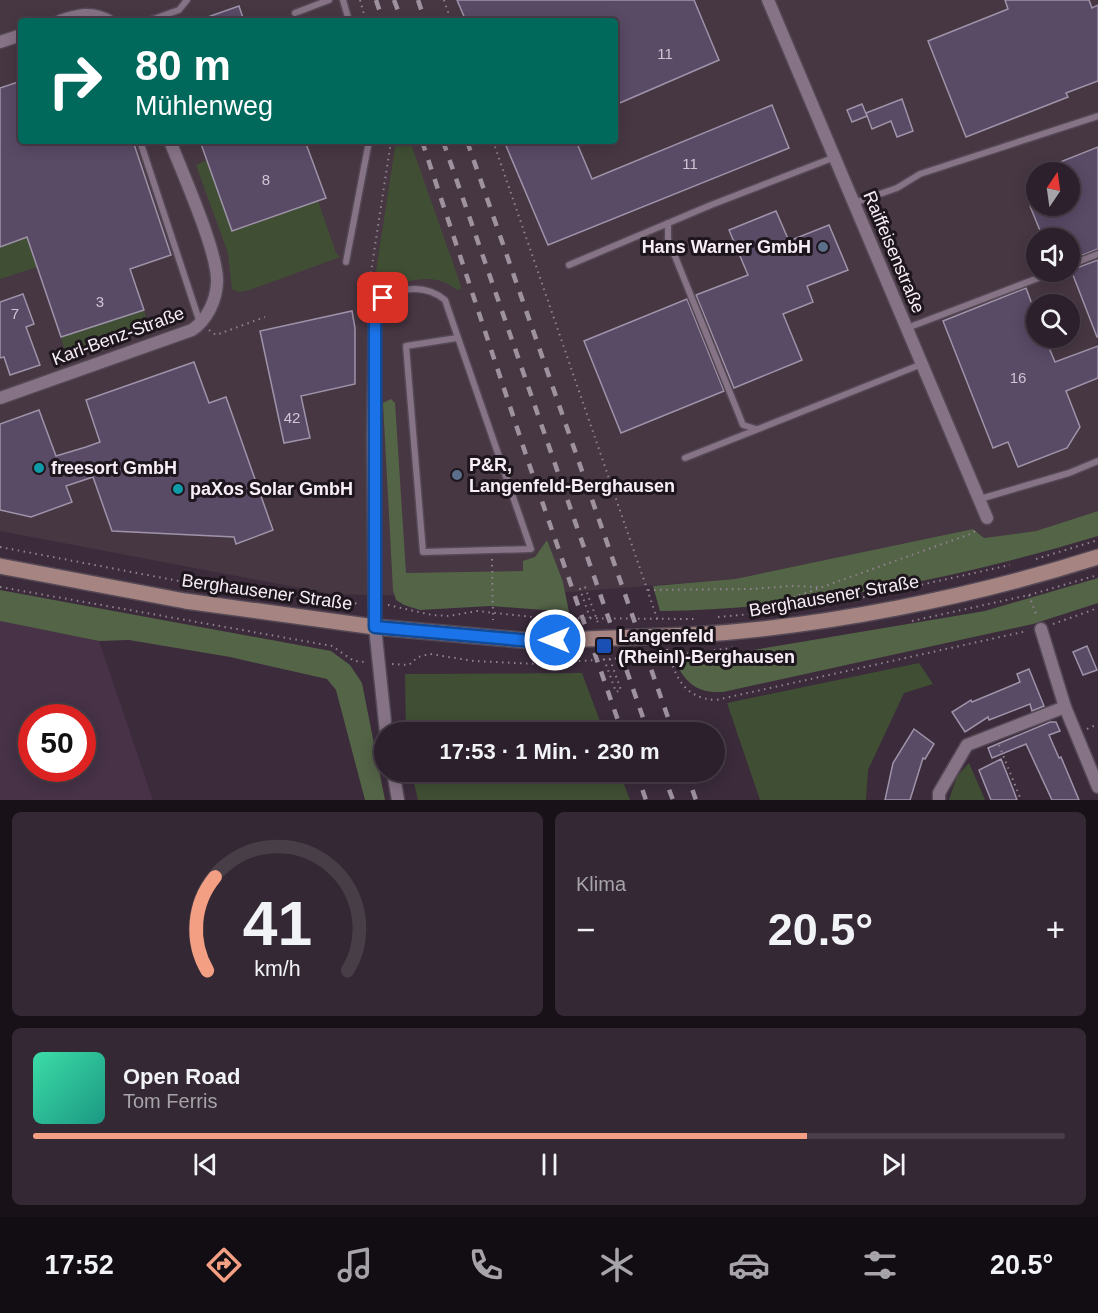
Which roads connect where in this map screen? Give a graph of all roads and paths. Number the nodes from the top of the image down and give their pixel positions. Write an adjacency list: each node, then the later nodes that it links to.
1 (188, 0): 10 (lane)
2 (329, 0): 7 (lane)
3 (343, 0): 11 (lane)
4 (360, 0): 12 (path)
5 (444, 0): 13 (path)
6 (768, 0): 22 (street, Raiffeisenstraße)
7 (295, 13)
8 (68, 18): 9 (street)
9 (104, 18)
10 (156, 18)
11 (348, 18)
12 (365, 18)
13 (450, 18)
14 (18, 36): 15 (street)
15 (0, 42)
16 (1098, 116): 23 (lane)
17 (141, 144): 33 (lane)
18 (171, 144): 33 (street, Karl-Benz-Straße)
19 (368, 144): 27 (lane)
20 (391, 144): 30 (path)
21 (494, 144): 53 (path)
22 (835, 157): 23 (street, Raiffeisenstraße); 24 (lane)
23 (854, 203): 34 (street, Raiffeisenstraße)
24 (668, 223): 28 (lane); 38 (lane)
25 (1098, 254): 26 (lane)
26 (1080, 261)
27 (346, 262)
28 (569, 265)
29 (1028, 282): 34 (lane)
30 (369, 285)
31 (383, 298): 35 (lane); 56 (street)
32 (265, 317): 33 (path)
33 (200, 324): 37 (street, Karl-Benz-Straße)
34 (907, 328): 36 (street, Raiffeisenstraße)
35 (457, 338): 45 (lane); 45 (lane)
36 (922, 364): 38 (lane); 41 (street, Raiffeisenstraße)
37 (0, 398)
38 (756, 429): 39 (lane)
39 (685, 458)
40 (1098, 461): 41 (lane)
41 (980, 499): 42 (street, Raiffeisenstraße)
42 (987, 518): 52 (path)
43 (1098, 540): 47 (path)
44 (0, 547): 54 (path)
45 (492, 550): 59 (path)
46 (1098, 557): 66 (main road, Berghausener Straße, bridge)
47 (1032, 560)
48 (1021, 563): 52 (path)
49 (0, 566): 66 (main road, Berghausener Straße)
50 (1098, 575): 67 (path)
51 (0, 587): 72 (path)
52 (822, 588): 53 (path)
53 (648, 590): 65 (path)
54 (248, 594)
55 (321, 604): 56 (path)
56 (375, 604): 59 (path); 66 (street)
57 (1098, 608): 67 (path)
58 (593, 609): 62 (path)
59 (493, 612): 62 (path, bridge); 64 (path)
60 (759, 613): 61 (path)
61 (716, 617)
62 (590, 618): 63 (path, bridge)
63 (694, 619)
64 (493, 620)
65 (659, 623)
66 (375, 627): 72 (street)
67 (1041, 629): 68 (path); 75 (street)
68 (666, 646)
69 (696, 653): 71 (path, bridge)
70 (515, 656): 73 (path)
71 (604, 659): 73 (path, bridge); 74 (path)
72 (378, 663): 73 (path); 76 (street)
73 (514, 663)
74 (613, 670)
75 (1065, 707): 77 (street); 79 (street)
76 (385, 722)
77 (995, 734): 81 (street); 82 (path)
78 (395, 782): 80 (street)
79 (1098, 788)
80 (398, 800)
81 (939, 800)
82 (1021, 800)

